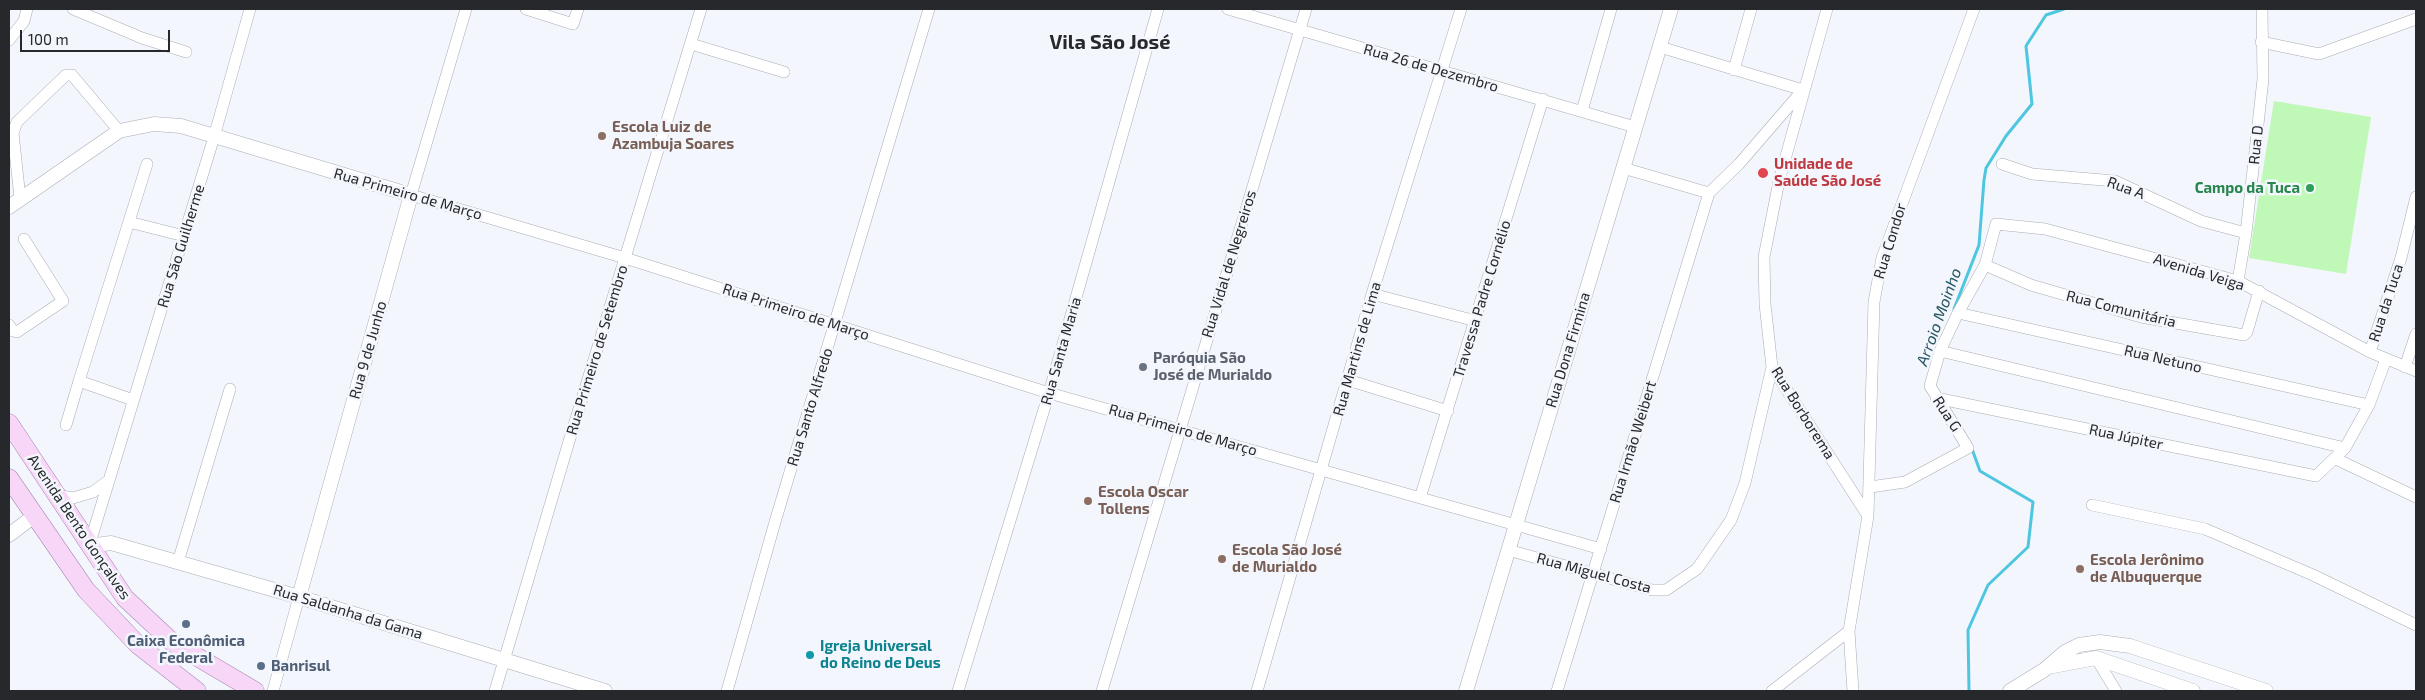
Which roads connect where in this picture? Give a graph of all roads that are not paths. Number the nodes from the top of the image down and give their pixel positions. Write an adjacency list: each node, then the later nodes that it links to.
1 (27, 9): 21 (street)
2 (73, 9): 25 (street)
3 (466, 9): 39 (street, Rua 9 de Junho)
4 (526, 9): 5 (street)
5 (578, 9)
6 (701, 9): 23 (street, Rua Primeiro de Setembro)
7 (929, 9): 55 (street, Rua Santo Alfredo)
8 (1158, 9): 67 (street, Rua Santa Maria)
9 (1228, 9): 20 (street, Rua 26 de Dezembro)
10 (1306, 9): 20 (street, Rua Vidal de Negreiros)
11 (1461, 9): 27 (street, Rua Martins de Lima)
12 (1611, 9): 31 (street)
13 (1671, 9): 24 (street, Rua Dona Firmina)
14 (1751, 9): 26 (street)
15 (1827, 9): 29 (street, Rua Borborema)
16 (1974, 9): 80 (street, Rua Condor)
17 (2262, 9): 22 (street, Rua D)
18 (246, 10): 34 (street, Rua São Guilherme)
19 (2416, 19): 22 (street)
20 (1299, 30): 27 (street, Rua 26 de Dezembro); 74 (street, Rua Vidal de Negreiros)
21 (9, 40)
22 (2261, 42): 45 (street, Rua D)
23 (691, 44): 28 (street); 48 (street, Rua Primeiro de Setembro)
24 (1660, 47): 26 (street); 32 (street, Rua Dona Firmina)
25 (186, 52)
26 (1734, 70): 29 (street)
27 (1442, 71): 30 (street, Rua 26 de Dezembro); 52 (street, Rua Martins de Lima)
28 (784, 72)
29 (1803, 90): 38 (street); 61 (street, Rua Borborema)
30 (1543, 99): 31 (street, Rua 26 de Dezembro); 54 (street, Travessa Padre Cornélio)
31 (1582, 111): 32 (street, Rua 26 de Dezembro)
32 (1635, 127): 37 (street, Rua Dona Firmina)
33 (119, 130): 34 (street, Rua Primeiro de Março); 41 (street, Rua Primeiro de Março); 41 (street)
34 (214, 137): 39 (street, Rua Primeiro de Março); 46 (street, Rua São Guilherme)
35 (147, 164): 43 (street)
36 (2002, 164): 45 (street, Rua A)
37 (1623, 168): 38 (street); 87 (street, Rua Dona Firmina)
38 (1709, 192): 90 (street, Rua Irmão Weibert)
39 (411, 195): 48 (street, Rua Primeiro de Março); 94 (street, Rua 9 de Junho)
40 (2416, 197): 59 (street, Rua da Tuca)
41 (20, 198): 42 (street, Rua Primeiro de Março)
42 (9, 207)
43 (129, 222): 46 (street); 65 (street)
44 (1996, 224): 49 (street, Rua G); 50 (street, Avenida Veiga)
45 (2246, 233): 50 (street, Rua D)
46 (184, 236): 69 (street, Rua São Guilherme)
47 (24, 239): 56 (street)
48 (626, 258): 55 (street, Rua Primeiro de Março); 99 (street, Rua Primeiro de Setembro)
49 (1985, 265): 51 (street, Rua Comunitária); 53 (street, Rua G)
50 (2238, 280): 51 (street, Avenida Veiga)
51 (2259, 291): 59 (street, Avenida Veiga)
52 (1372, 294): 54 (street); 64 (street, Rua Martins de Lima)
53 (1958, 313): 58 (street, Rua G); 70 (street, Rua Netuno)
54 (1476, 321): 71 (street, Travessa Padre Cornélio)
55 (834, 324): 67 (street, Rua Primeiro de Março); 107 (street, Rua Santo Alfredo)
56 (9, 325)
57 (2416, 334): 62 (street)
58 (1940, 352): 68 (street, Rua G); 75 (street)
59 (2370, 352): 60 (street, Avenida Veiga)
60 (2386, 359): 62 (street, Avenida Veiga); 70 (street)
61 (1772, 366): 86 (street, Rua Borborema); 93 (street, Rua Miguel Costa)
62 (2405, 367): 63 (street, Avenida Veiga)
63 (2416, 371)
64 (1348, 380): 71 (street); 77 (street, Rua Martins de Lima)
65 (80, 381): 69 (street); 73 (street)
66 (230, 389): 92 (street)
67 (1049, 393): 74 (street, Rua Primeiro de Março); 108 (street, Rua Santa Maria)
68 (1936, 398): 76 (street, Rua Júpiter); 80 (street, Rua G)
69 (134, 400): 79 (street, Rua São Guilherme)
70 (2369, 406): 75 (street)
71 (1448, 411): 83 (street, Travessa Padre Cornélio)
72 (9, 423): 81 (main road, Avenida Bento Gonçalves)
73 (66, 425)
74 (1182, 430): 77 (street, Rua Primeiro de Março); 109 (street, Rua Vidal de Negreiros)
75 (2345, 448): 76 (street)
76 (2336, 459): 82 (street)
77 (1322, 470): 83 (street, Rua Primeiro de Março); 110 (street, Rua Martins de Lima)
78 (9, 478): 85 (main road, Avenida Bento Gonçalves)
79 (108, 481): 81 (street); 89 (street, Rua São Guilherme)
80 (1870, 487): 86 (street, Rua Condor)
81 (56, 495): 89 (main road, Avenida Bento Gonçalves)
82 (2416, 497)
83 (1420, 498): 87 (street, Rua Primeiro de Março)
84 (2092, 505): 95 (street)
85 (34, 516): 88 (street); 102 (main road, Avenida Bento Gonçalves)
86 (1868, 516): 96 (street, Rua Condor)
87 (1515, 525): 90 (street, Rua Primeiro de Março); 91 (street, Rua Dona Firmina)
88 (9, 535)
89 (89, 546): 92 (street, Rua Saldanha da Gama); 103 (main road, Avenida Bento Gonçalves)
90 (1601, 549): 93 (street, Rua Irmão Weibert)
91 (1508, 550): 93 (street, Rua Miguel Costa); 111 (street, Rua Dona Firmina)
92 (178, 562): 94 (street, Rua Saldanha da Gama)
93 (1593, 573): 112 (street, Rua Irmão Weibert)
94 (299, 597): 99 (street, Rua Saldanha da Gama); 104 (street, Rua 9 de Junho)
95 (2416, 625)
96 (1849, 631): 113 (street); 114 (street, Rua Condor)
97 (2130, 646): 100 (street); 101 (street); 118 (street)
98 (2096, 658): 100 (street); 101 (street); 116 (street)
99 (505, 660): 105 (street, Rua Primeiro de Setembro); 106 (street, Rua Saldanha da Gama)
100 (2048, 667): 115 (street)
101 (2121, 667): 117 (street)
102 (197, 691)
103 (255, 691)
104 (272, 691)
105 (495, 691)
106 (605, 691)
107 (728, 691)
108 (958, 691)
109 (1102, 691)
110 (1257, 691)
111 (1466, 691)
112 (1557, 691)
113 (1772, 691)
114 (1854, 691)
115 (2010, 691)
116 (2116, 691)
117 (2193, 691)
118 (2266, 691)

